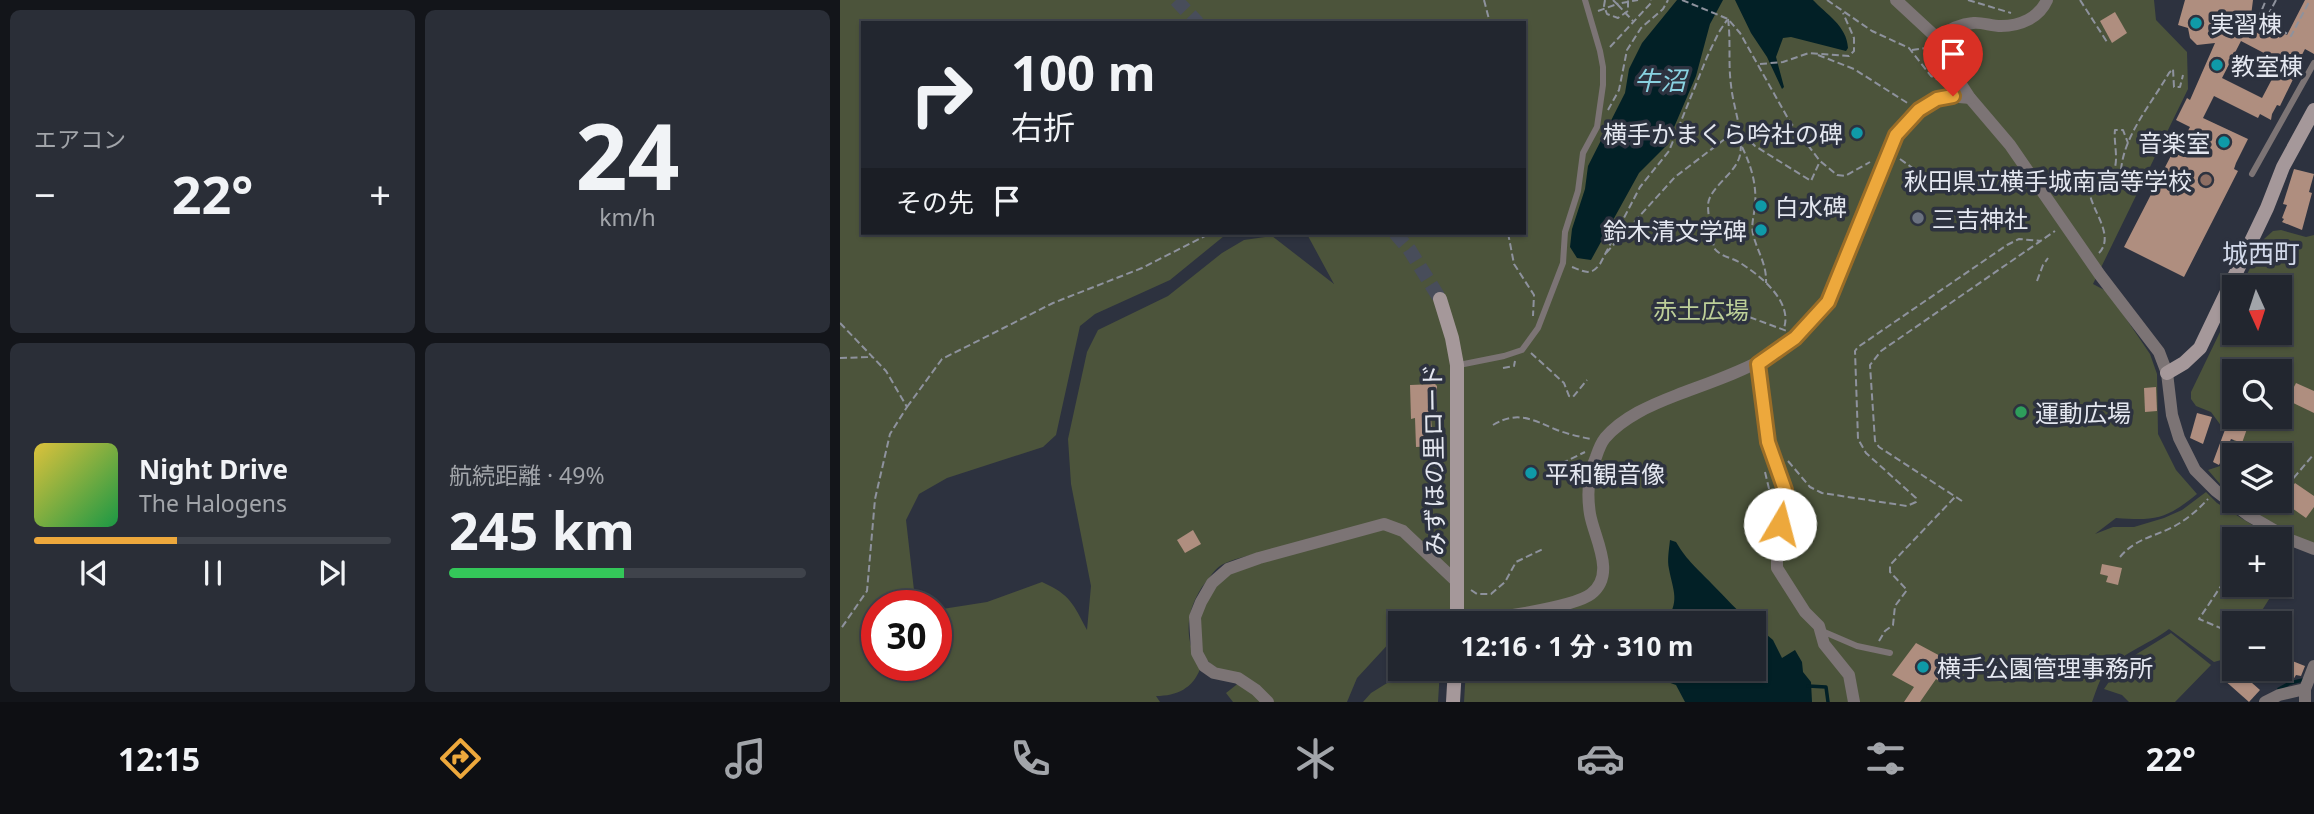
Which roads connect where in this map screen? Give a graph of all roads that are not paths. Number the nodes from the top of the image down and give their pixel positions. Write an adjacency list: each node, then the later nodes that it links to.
1 (1585, 0): 11 (lane)
2 (1896, 0): 4 (street)
3 (2047, 0): 4 (street)
4 (1938, 41): 6 (street)
5 (2314, 63): 8 (lane)
6 (1970, 98): 10 (street); 12 (street)
7 (2314, 110): 12 (street)
8 (2252, 174)
9 (1440, 299): 11 (street, みずほの里ロード)
10 (1758, 364): 18 (street); 19 (street)
11 (1457, 365): 16 (street, みずほの里ロード)
12 (2167, 373): 14 (street)
13 (2222, 487): 14 (street)
14 (2219, 494): 15 (street)
15 (2314, 549)
16 (1458, 578): 17 (street, みずほの里ロード); 23 (street)
17 (1457, 611)
18 (1525, 611)
19 (1820, 630): 20 (lane); 25 (street)
20 (1889, 653)
21 (2310, 679): 26 (street)
22 (1454, 681): 24 (street)
23 (1268, 702)
24 (1452, 702)
25 (1854, 702)
26 (2265, 702)

